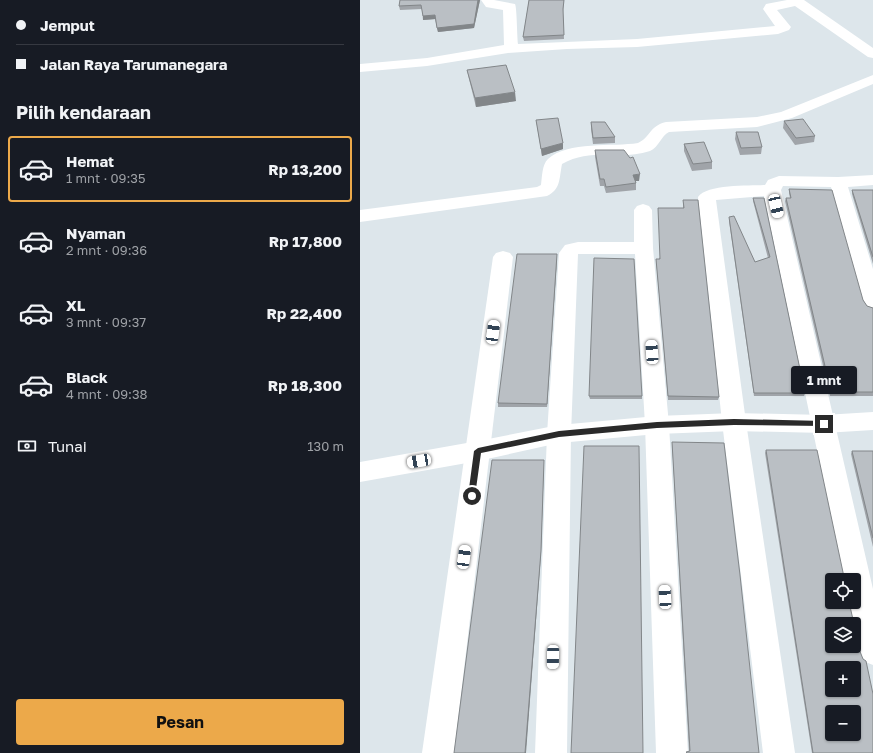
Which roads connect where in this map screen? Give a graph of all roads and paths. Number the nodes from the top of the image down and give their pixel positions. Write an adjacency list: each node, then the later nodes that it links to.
1 (487, 0): 3 (street)
2 (796, 1): 4 (street); 5 (street)
3 (515, 4): 4 (street)
4 (508, 49): 6 (street)
5 (873, 54)
6 (360, 68)
7 (873, 79): 12 (street)
8 (873, 180): 9 (street)
9 (838, 182): 10 (street); 15 (street)
10 (772, 190): 17 (street); 18 (street)
11 (643, 210): 13 (street)
12 (360, 216)
13 (644, 248): 19 (street); 20 (street)
14 (503, 257): 21 (street)
15 (873, 303)
16 (873, 421): 18 (street)
17 (734, 422): 18 (street); 19 (street); 27 (street)
18 (824, 424): 23 (street)
19 (657, 425): 20 (street); 26 (street)
20 (559, 434): 21 (street); 25 (street)
21 (478, 451): 22 (street); 24 (street)
22 (360, 472)
23 (873, 651)
24 (438, 753)
25 (551, 753)
26 (672, 753)
27 (779, 753)

